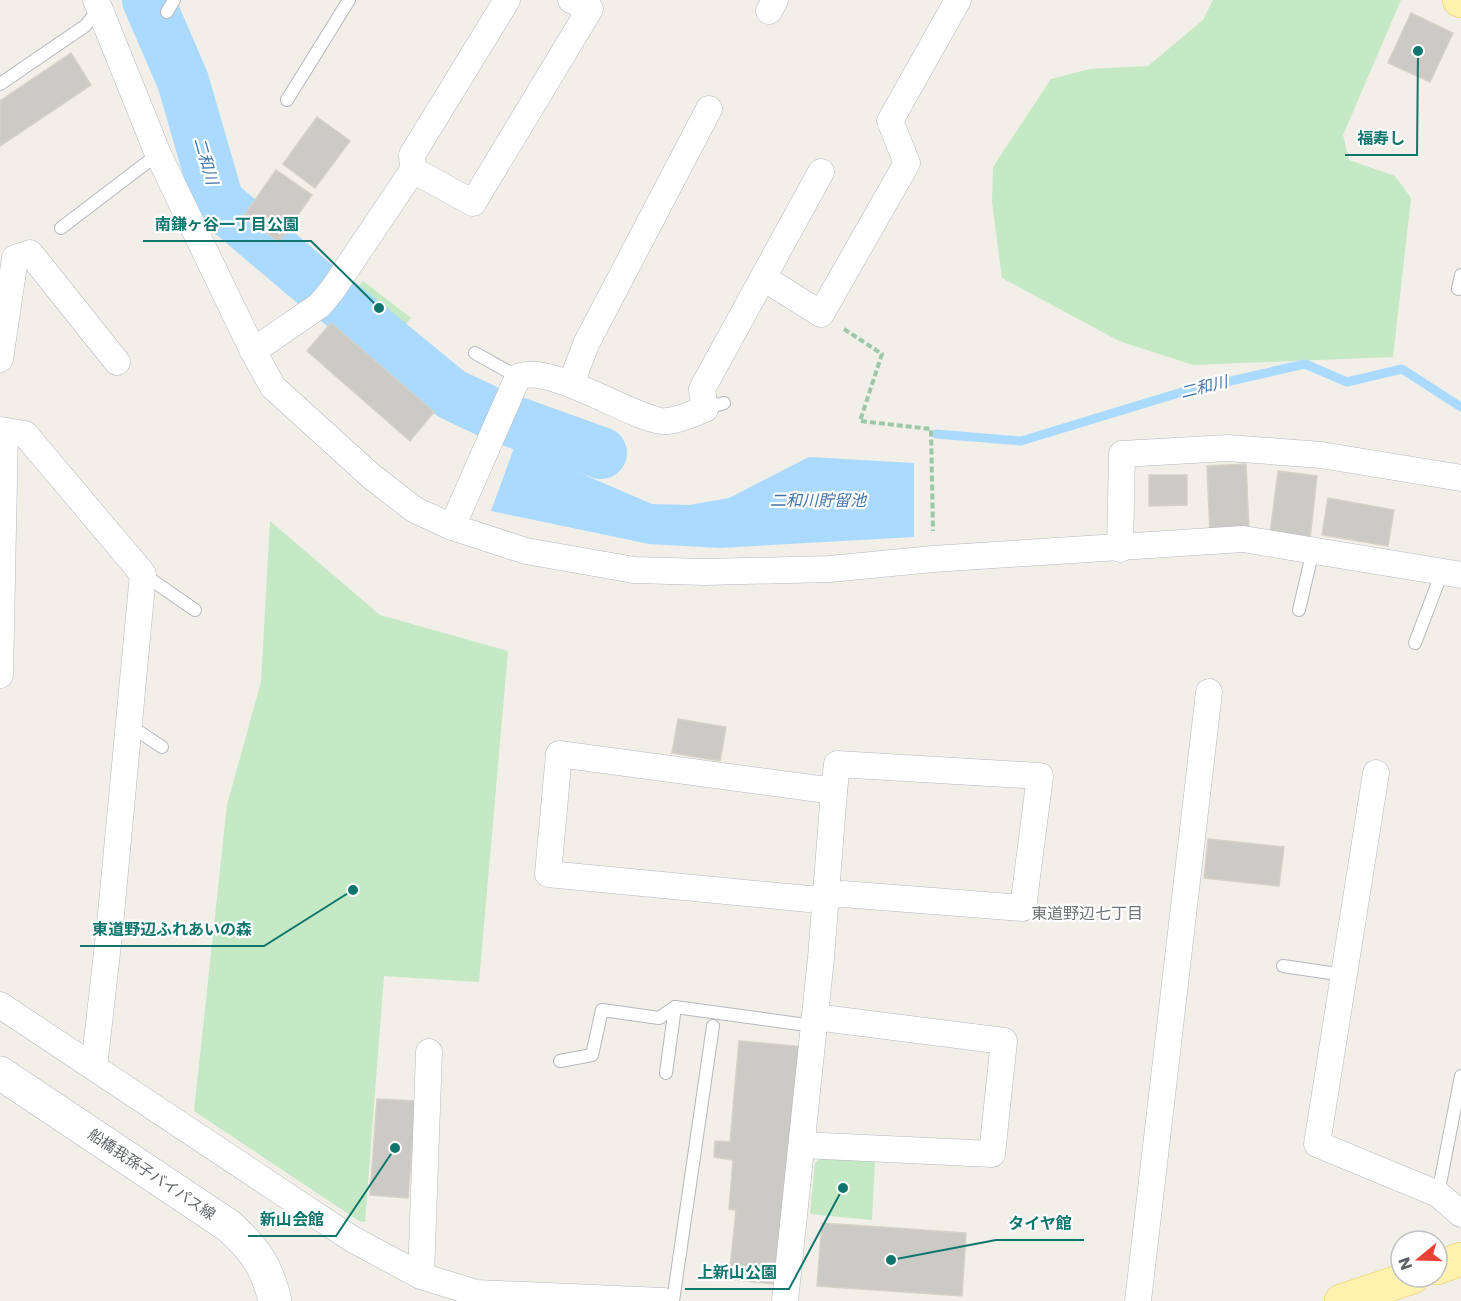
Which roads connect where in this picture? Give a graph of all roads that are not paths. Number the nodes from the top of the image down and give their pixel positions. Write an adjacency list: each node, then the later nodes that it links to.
1 (174, 0): 7 (lane)
2 (350, 0): 9 (lane)
3 (507, 0): 12 (street)
4 (571, 0): 12 (street)
5 (958, 0): 16 (street)
6 (99, 4): 8 (lane); 11 (street)
7 (167, 12)
8 (0, 84)
9 (287, 100)
10 (709, 109): 23 (street)
11 (158, 154): 14 (lane); 18 (street)
12 (413, 170): 18 (street)
13 (821, 172): 23 (street)
14 (61, 228)
15 (1461, 275): 17 (lane)
16 (770, 282)
17 (1458, 289)
18 (253, 351): 26 (street)
19 (475, 353): 22 (lane)
20 (0, 359): 21 (street)
21 (117, 362)
22 (519, 377): 23 (street); 26 (street)
23 (571, 384)
24 (3, 430): 29 (street); 31 (street)
25 (1461, 478): 27 (street)
26 (452, 527): 27 (street)
27 (1120, 549): 28 (street)
28 (1313, 550): 30 (street); 33 (lane)
29 (143, 574): 32 (lane); 37 (street)
30 (1452, 574): 34 (lane)
31 (1, 584): 35 (street)
32 (195, 610)
33 (1299, 610)
34 (1415, 643)
35 (0, 675)
36 (1209, 692): 63 (street)
37 (129, 725): 38 (lane); 50 (street)
38 (162, 747)
39 (1376, 773): 43 (street)
40 (834, 791): 41 (street); 41 (street); 41 (street)
41 (825, 896): 46 (street)
42 (1283, 966): 43 (lane)
43 (1344, 975): 55 (street)
44 (0, 1005): 50 (street)
45 (675, 1007): 46 (lane); 49 (lane); 52 (lane)
46 (814, 1022): 54 (street); 54 (street)
47 (713, 1026): 61 (lane)
48 (429, 1052): 57 (street)
49 (560, 1061)
50 (94, 1067): 57 (street)
51 (0, 1072): 59 (street, 船橋我孫子バイパス線)
52 (666, 1073)
53 (1461, 1076): 55 (lane)
54 (802, 1145): 62 (street)
55 (1438, 1194): 56 (street)
56 (1461, 1214)
57 (421, 1276): 60 (street)
58 (1389, 1285): 64 (main road)
59 (275, 1301)
60 (663, 1301)
61 (673, 1301)
62 (785, 1301)
63 (1138, 1301)
64 (1341, 1301)

